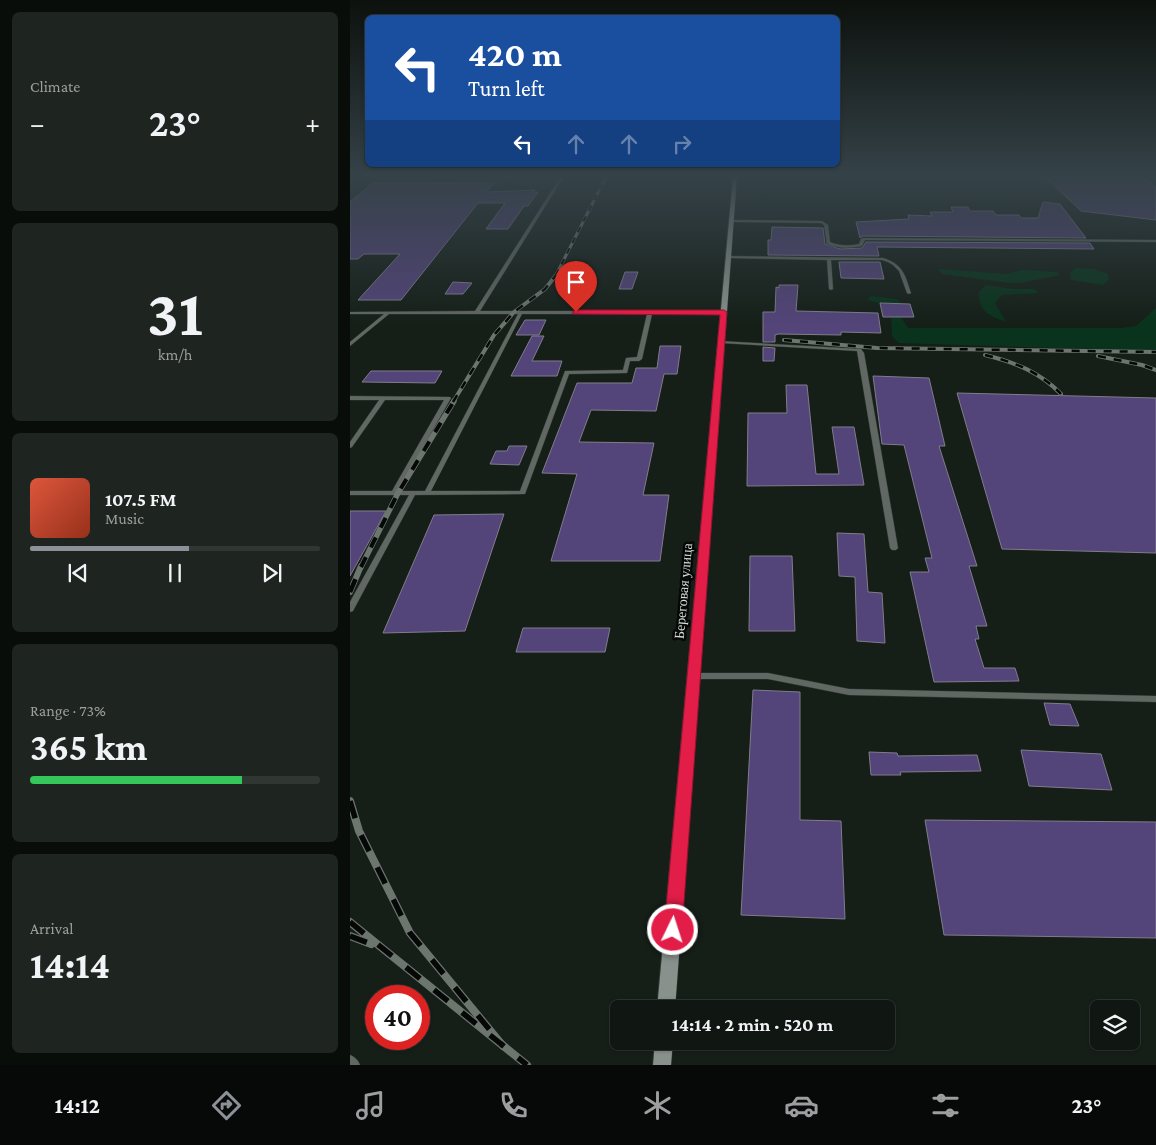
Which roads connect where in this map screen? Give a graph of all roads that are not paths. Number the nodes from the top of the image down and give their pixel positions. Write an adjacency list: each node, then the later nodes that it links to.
1 (530, 227): 11 (lane)
2 (731, 227): 5 (street, Береговая улица)
3 (826, 227): 4 (lane)
4 (1156, 241)
5 (728, 257): 6 (lane); 14 (street, Береговая улица)
6 (829, 258): 7 (lane); 8 (lane)
7 (831, 289)
8 (909, 293)
9 (350, 312): 10 (lane)
10 (388, 312): 11 (lane); 16 (lane)
11 (477, 312): 12 (lane)
12 (521, 312): 13 (lane); 23 (lane)
13 (650, 312): 14 (lane); 23 (lane)
14 (724, 312): 15 (street, Береговая улица)
15 (721, 342): 24 (lane); 26 (street, Береговая улица)
16 (350, 344)
17 (350, 398): 18 (lane)
18 (383, 398): 19 (lane); 21 (lane)
19 (350, 446)
20 (350, 493): 21 (lane)
21 (394, 493): 22 (lane)
22 (413, 493): 23 (lane); 25 (lane)
23 (427, 493)
24 (894, 548)
25 (350, 609)
26 (694, 676): 27 (lane); 28 (street, Береговая улица)
27 (1156, 699)
28 (667, 1000)
29 (663, 1050): 32 (street)
30 (350, 1061): 31 (lane)
31 (354, 1065)
32 (662, 1065)

